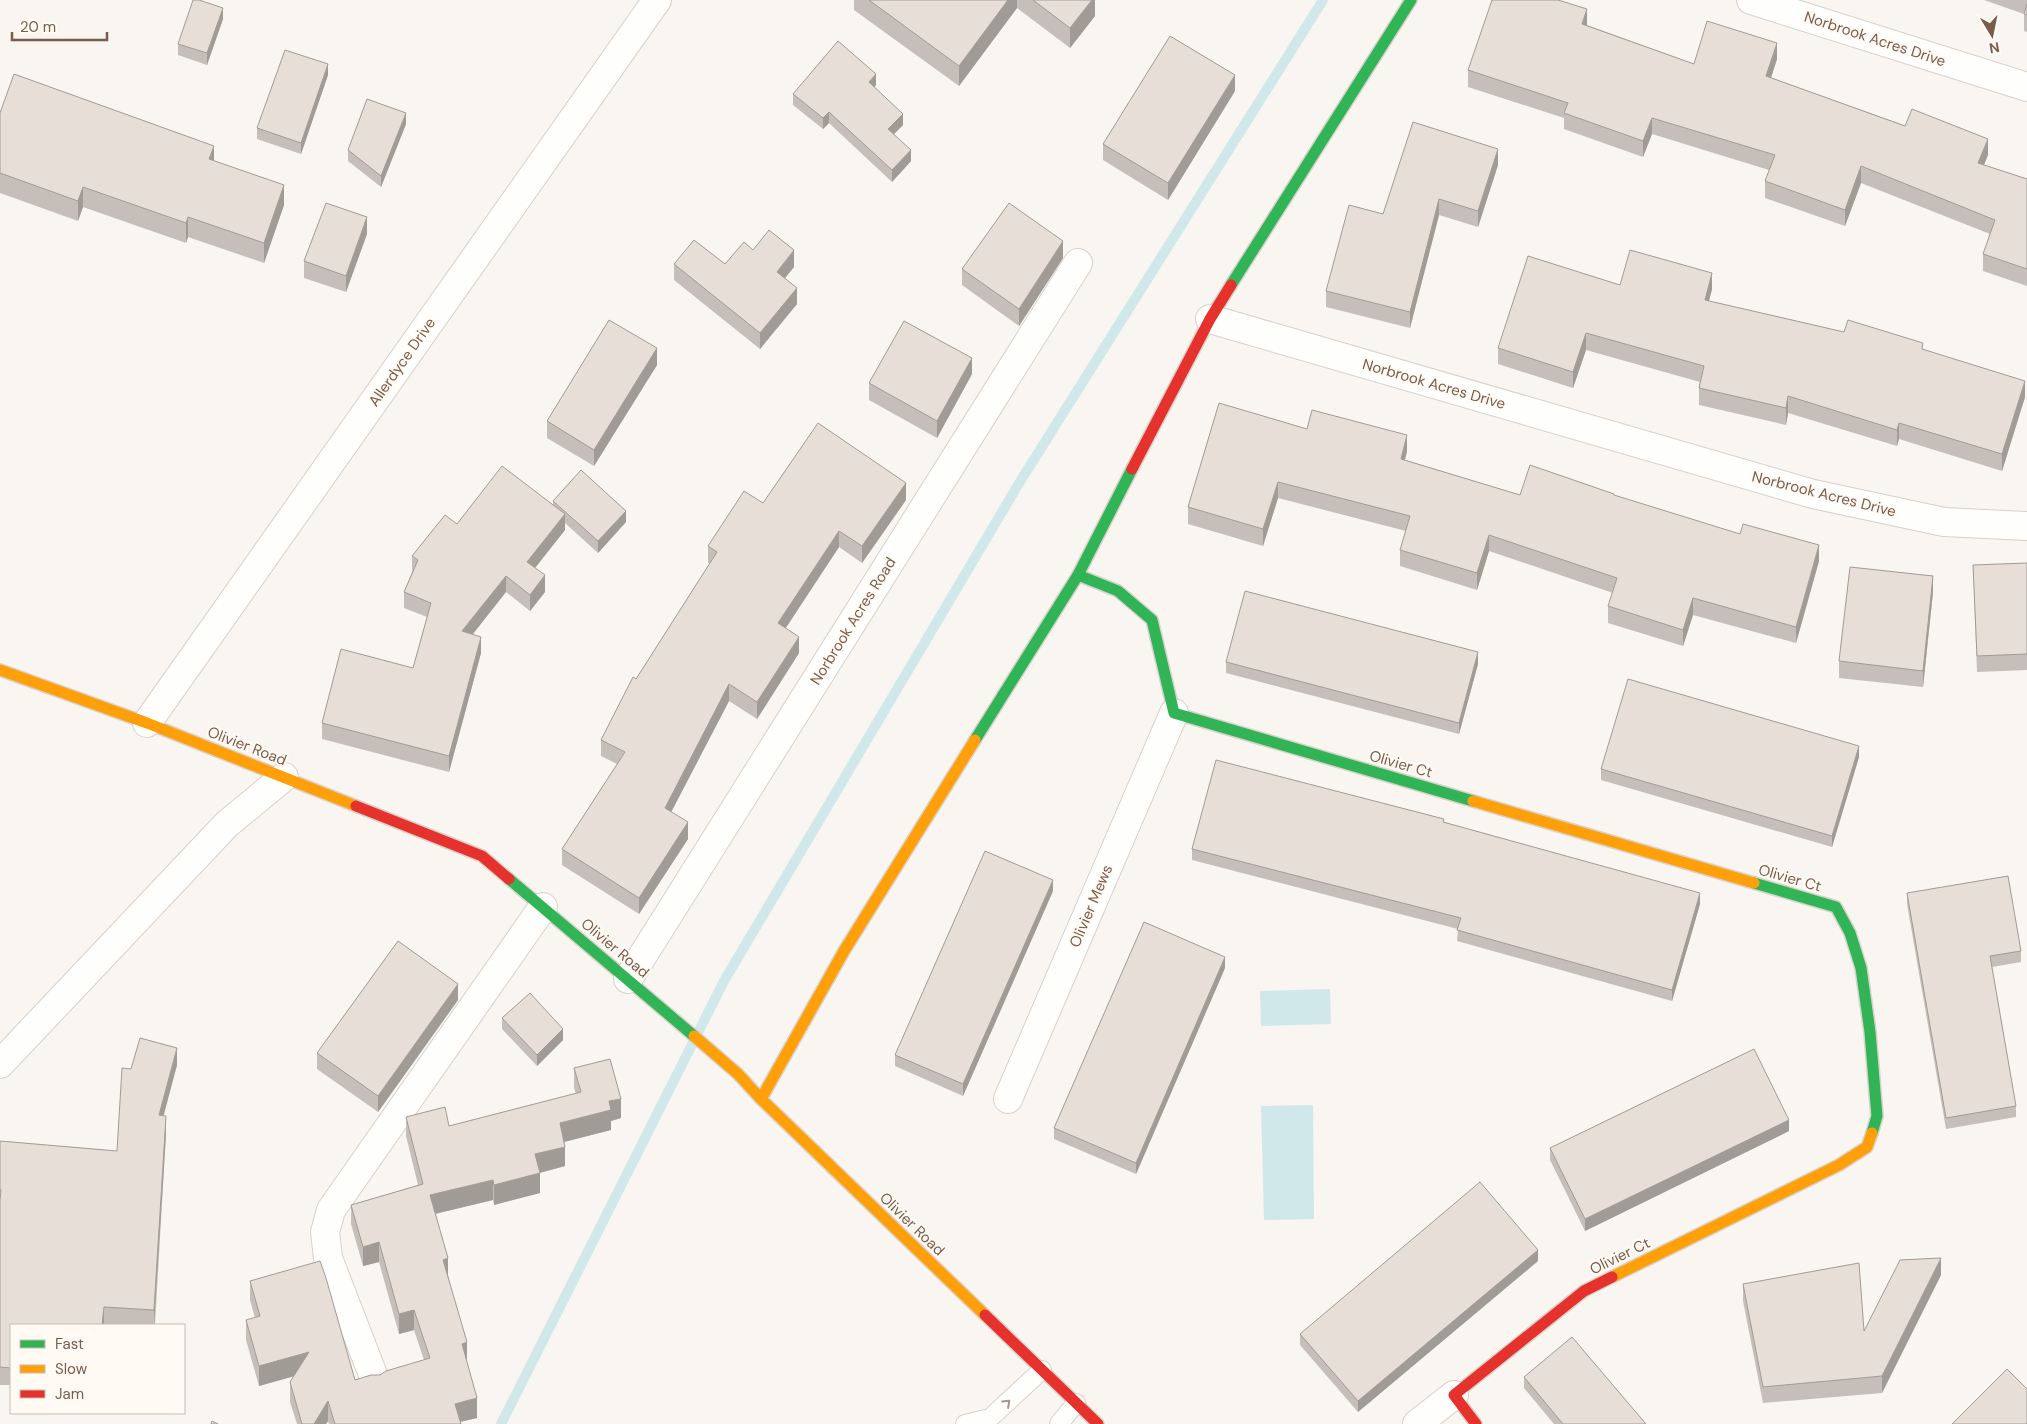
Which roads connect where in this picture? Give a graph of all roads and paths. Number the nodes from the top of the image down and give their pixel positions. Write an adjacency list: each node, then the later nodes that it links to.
1 (657, 0): 11 (street, Allerdyce Drive)
2 (1411, 0): 6 (street)
3 (1751, 0): 4 (street, Norbrook Acres Drive)
4 (2027, 87)
5 (1078, 263): 14 (street, Norbrook Acres Road)
6 (1210, 319): 7 (street, Norbrook Acres Drive); 8 (street)
7 (2027, 526)
8 (1078, 575): 10 (street); 16 (street)
9 (0, 670): 11 (street, Olivier Road)
10 (1174, 713): 17 (street, Olivier Mews); 20 (street, Olivier Ct)
11 (147, 723): 12 (street, Olivier Road)
12 (284, 776): 13 (street, Olivier Road); 15 (street)
13 (543, 907): 14 (street, Olivier Road); 19 (street)
14 (628, 979): 16 (street, Olivier Road)
15 (0, 1064)
16 (761, 1099): 18 (street, Olivier Road)
17 (1008, 1099)
18 (1042, 1370): 21 (street, Olivier Road); 22 (lane, one-way to 18)
19 (376, 1380)
20 (1454, 1395): 26 (street); 27 (street)
21 (1076, 1402): 24 (lane); 25 (street, Olivier Road)
22 (993, 1421): 23 (lane)
23 (966, 1424)
24 (1059, 1424)
25 (1098, 1424)
26 (1417, 1424)
27 (1476, 1424)

